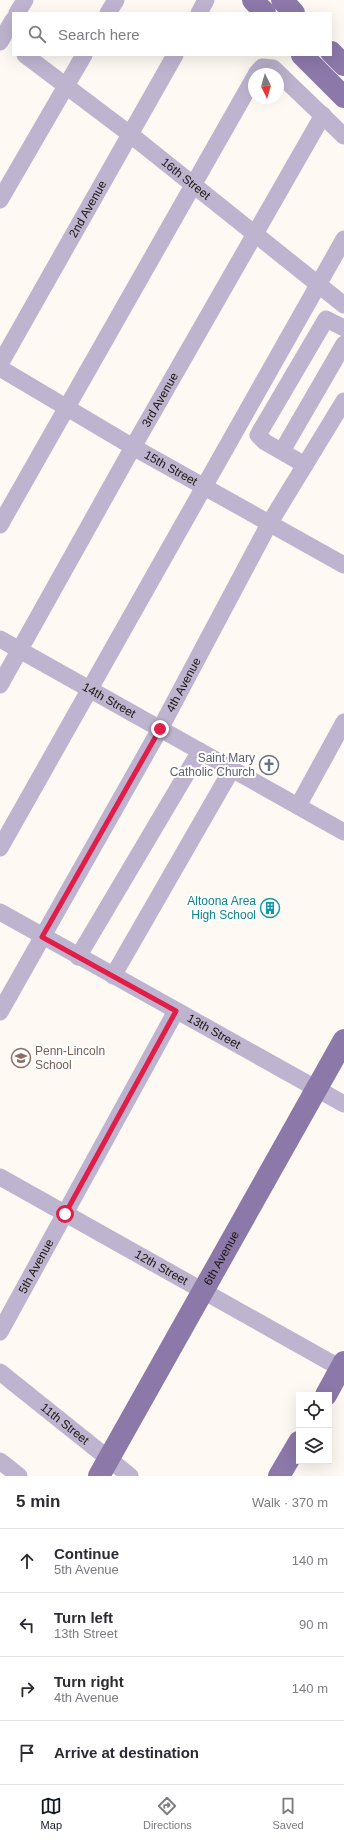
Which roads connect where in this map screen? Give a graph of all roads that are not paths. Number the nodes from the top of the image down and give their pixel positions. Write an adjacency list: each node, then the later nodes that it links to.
1 (25, 0): 6 (street)
2 (116, 0): 7 (street)
3 (206, 0): 8 (street)
4 (254, 0): 9 (main road)
5 (282, 0): 10 (main road)
6 (18, 12)
7 (109, 12)
8 (200, 12)
9 (264, 12)
10 (293, 12)
11 (12, 22): 12 (street)
12 (4, 40)
13 (332, 53): 18 (main road)
14 (26, 56): 20 (street, 16th Street)
15 (83, 56): 20 (street)
16 (175, 56): 24 (street, 2nd Avenue)
17 (303, 56): 22 (main road)
18 (344, 65)
19 (284, 78): 23 (street)
20 (66, 86): 24 (street, 16th Street); 27 (street)
21 (248, 89): 26 (street)
22 (344, 97)
23 (323, 115): 25 (street); 28 (street, 3rd Avenue)
24 (131, 135): 26 (street, 16th Street); 34 (street, 2nd Avenue)
25 (344, 136)
26 (193, 186): 28 (street, 16th Street); 39 (street)
27 (0, 200)
28 (256, 235): 30 (street, 16th Street); 40 (street, 3rd Avenue)
29 (344, 239): 30 (street)
30 (317, 284): 31 (street, 16th Street); 43 (street)
31 (344, 305)
32 (344, 328): 41 (street)
33 (344, 344): 36 (street)
34 (0, 364)
35 (0, 368): 39 (street, 15th Street)
36 (321, 384): 37 (street); 41 (street)
37 (344, 395)
38 (344, 401): 42 (street, 4th Avenue)
39 (67, 408): 40 (street, 15th Street); 45 (street)
40 (133, 447): 43 (street, 15th Street); 48 (street, 3rd Avenue)
41 (282, 451): 42 (street)
42 (305, 465): 44 (street, 4th Avenue)
43 (204, 487): 44 (street, 15th Street); 50 (street)
44 (269, 524): 46 (street, 15th Street); 52 (street, 4th Avenue)
45 (0, 525)
46 (344, 565)
47 (0, 639): 48 (street, 14th Street)
48 (20, 650): 49 (street, 3rd Avenue); 50 (street, 14th Street)
49 (0, 685)
50 (89, 689): 52 (street, 14th Street); 57 (street)
51 (344, 722): 55 (street)
52 (160, 729): 53 (street, 14th Street); 59 (street, 4th Avenue)
53 (200, 751): 54 (street, 14th Street); 60 (street)
54 (232, 769): 55 (street, 14th Street); 61 (street)
55 (298, 806): 56 (street, 14th Street)
56 (344, 832)
57 (0, 848)
58 (0, 912): 59 (street, 13th Street)
59 (42, 937): 60 (street, 13th Street); 63 (street, 4th Avenue)
60 (78, 956): 61 (street, 13th Street)
61 (113, 976): 62 (street, 13th Street)
62 (176, 1011): 65 (street, 13th Street); 68 (street, 5th Avenue)
63 (0, 1012)
64 (344, 1040): 65 (main road, 6th Avenue)
65 (316, 1089): 66 (street, 13th Street); 69 (main road, 6th Avenue)
66 (344, 1104)
67 (0, 1177): 68 (street, 12th Street)
68 (65, 1214): 69 (street, 12th Street); 70 (street, 5th Avenue)
69 (202, 1290): 71 (street, 12th Street); 76 (main road, 6th Avenue)
70 (0, 1332)
71 (343, 1367): 73 (main road)
72 (0, 1372): 76 (street, 11th Street)
73 (328, 1392)
74 (296, 1447): 79 (main road)
75 (0, 1461): 77 (street)
76 (104, 1467): 78 (street, 11th Street)
77 (16, 1475)
78 (130, 1476)
79 (279, 1476)

